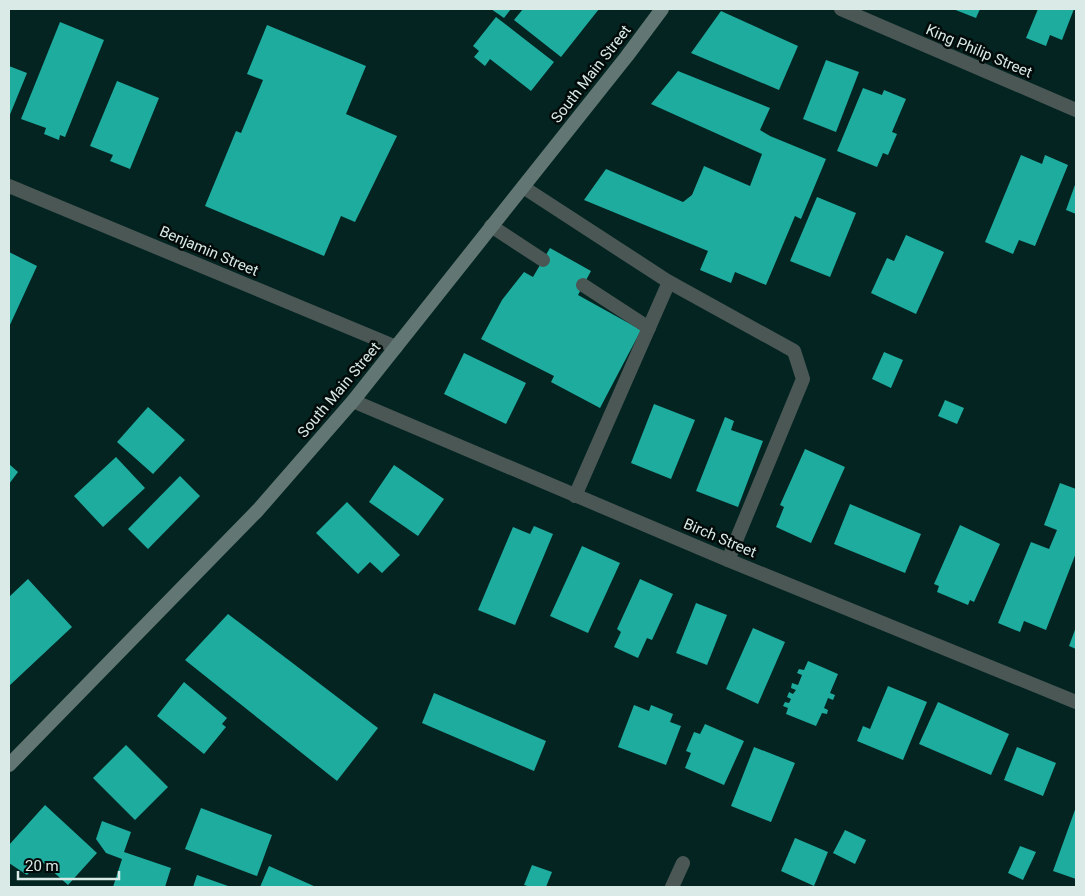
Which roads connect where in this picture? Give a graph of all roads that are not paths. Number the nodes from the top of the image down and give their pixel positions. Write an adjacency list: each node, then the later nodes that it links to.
1 (662, 9): 5 (main road, South Main Street)
2 (841, 9): 3 (street, King Philip Street)
3 (1076, 110)
4 (9, 186): 11 (street, Benjamin Street)
5 (522, 187): 6 (main road, South Main Street); 8 (street)
6 (491, 226): 7 (street); 11 (main road, South Main Street)
7 (543, 260)
8 (669, 282): 10 (street); 14 (street)
9 (583, 285): 10 (street)
10 (649, 328): 13 (street)
11 (396, 347): 12 (main road, South Main Street)
12 (353, 400): 13 (street, Birch Street); 16 (main road, South Main Street)
13 (575, 496): 14 (street, Birch Street)
14 (728, 560): 15 (street, Birch Street)
15 (1076, 702)
16 (9, 764)
17 (683, 863): 18 (street)
18 (672, 887)

